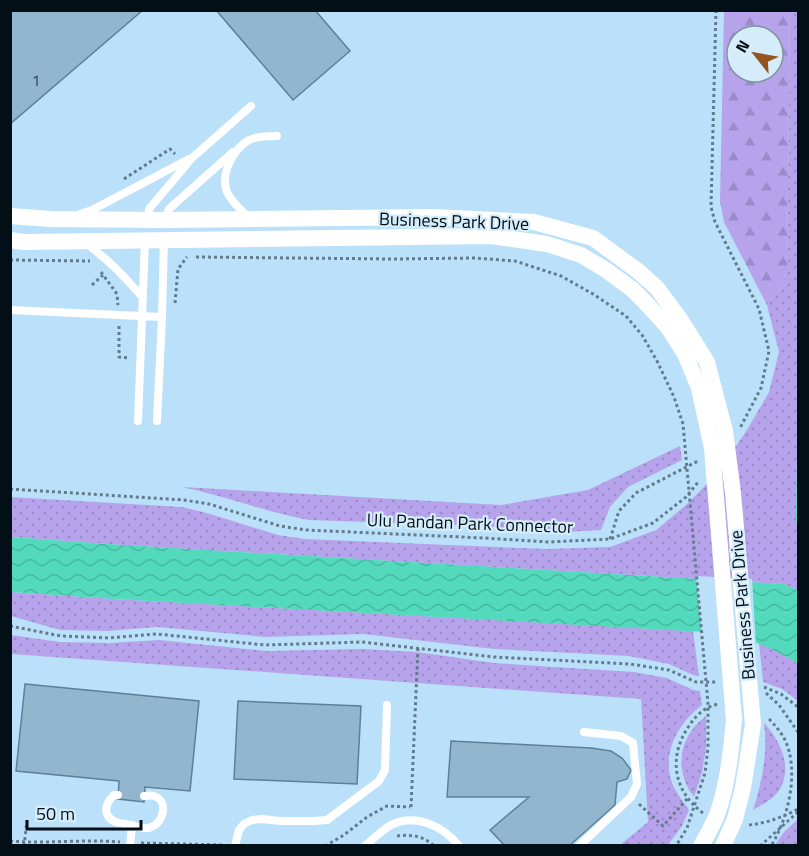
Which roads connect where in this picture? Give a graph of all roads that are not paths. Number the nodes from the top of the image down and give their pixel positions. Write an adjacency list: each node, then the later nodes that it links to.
1 (251, 106): 4 (lane)
2 (277, 136): 3 (lane)
3 (238, 147): 8 (lane); 9 (lane)
4 (192, 158): 6 (lane); 7 (lane)
5 (10, 216): 6 (street, Business Park Drive)
6 (61, 219): 7 (street, Business Park Drive)
7 (148, 219): 8 (street, Business Park Drive)
8 (165, 220): 9 (street, Business Park Drive)
9 (250, 220): 31 (street, Business Park Drive)
10 (10, 240): 13 (street, Business Park Drive)
11 (145, 240): 12 (street, Business Park Drive); 13 (street, Business Park Drive); 14 (lane)
12 (164, 240): 17 (lane); 30 (street, Business Park Drive)
13 (83, 241): 14 (lane)
14 (143, 298): 16 (lane)
15 (10, 310): 16 (lane)
16 (142, 316): 17 (lane); 18 (lane)
17 (162, 317): 19 (lane)
18 (138, 421)
19 (157, 421)
20 (387, 705): 26 (lane)
21 (584, 732): 29 (lane)
22 (118, 795): 24 (lane)
23 (144, 795): 24 (lane)
24 (132, 825): 25 (lane)
25 (130, 846)
26 (235, 846)
27 (365, 846): 28 (lane)
28 (459, 846)
29 (579, 846)
30 (701, 846)
31 (723, 846)

